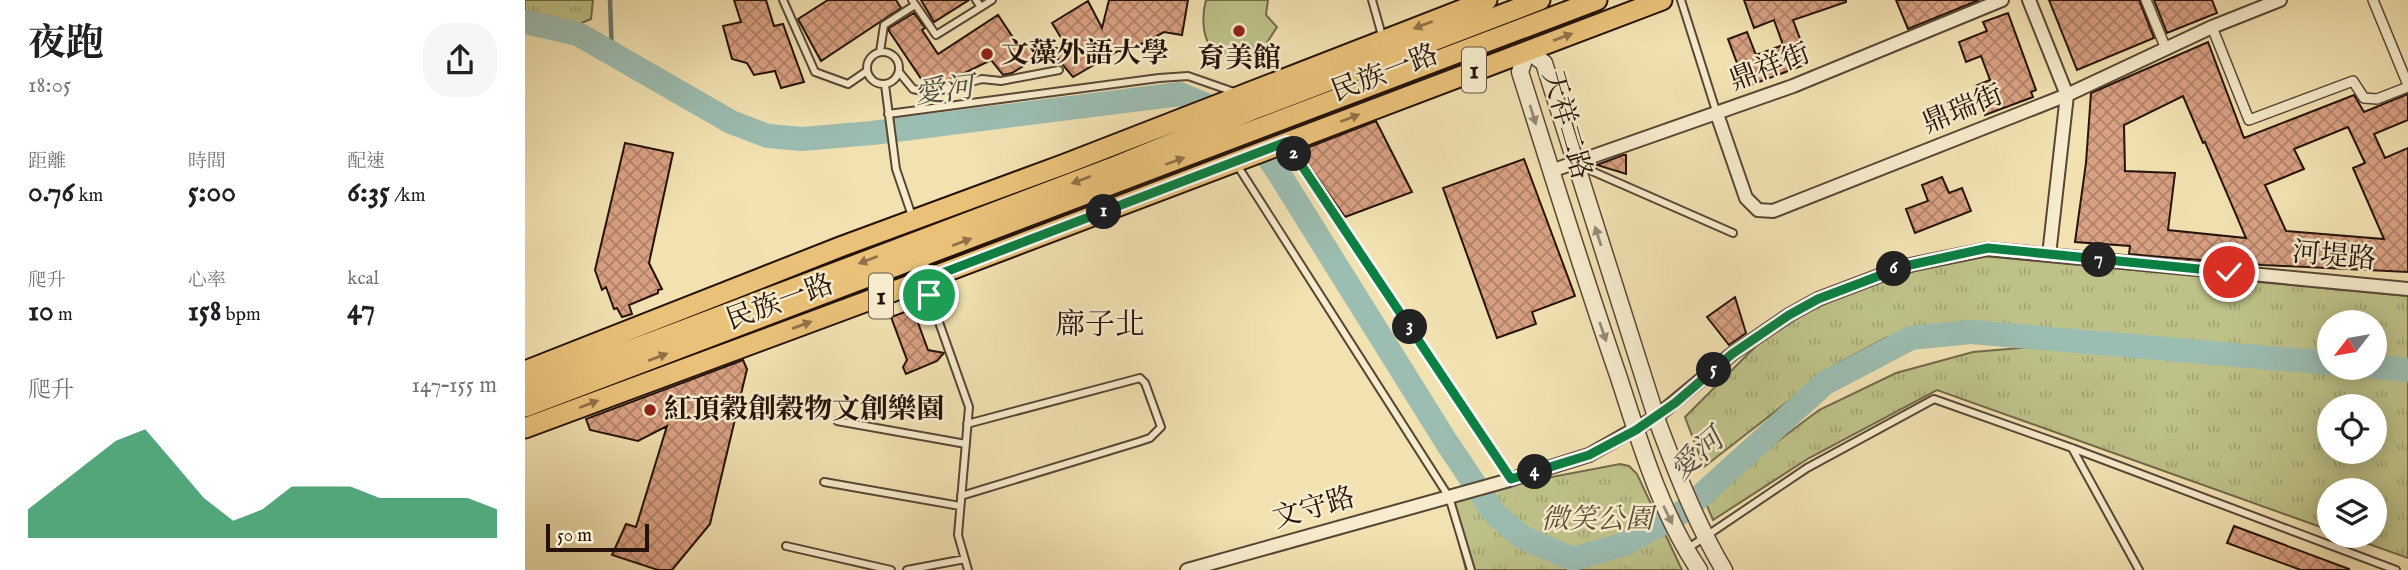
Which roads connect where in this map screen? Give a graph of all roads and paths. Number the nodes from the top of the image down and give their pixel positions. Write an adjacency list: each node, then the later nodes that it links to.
1 (783, 0): 25 (lane)
2 (976, 0): 17 (lane)
3 (992, 0): 17 (lane)
4 (1372, 0): 20 (lane)
5 (1487, 0): 20 (main road, 民族一路 / 1, one-way to 20)
6 (1540, 0): 16 (main road, 民族一路 / 1)
7 (1597, 0): 19 (main road, 民族一路 / 1)
8 (1662, 0): 22 (main road, 民族一路 / 1, one-way to 8)
9 (1681, 0): 32 (lane)
10 (2002, 0): 32 (street, 鼎祥街)
11 (2029, 0): 29 (street)
12 (2146, 0): 21 (street)
13 (2280, 0): 18 (street, 鼎瑞街)
14 (2373, 0): 28 (street)
15 (913, 2): 17 (lane); 23 (lane)
16 (1513, 5): 19 (street); 30 (main road, 民族一路 / 1)
17 (981, 7)
18 (2213, 27): 21 (street, 鼎瑞街); 28 (street)
19 (1520, 29): 22 (street); 33 (main road, 民族一路 / 1)
20 (1384, 40): 30 (main road, 民族一路 / 1)
21 (2166, 49): 29 (street, 鼎瑞街)
22 (1527, 50): 35 (main road, 民族一路 / 1, one-way to 22); 37 (street, 天祥二路); 38 (street, 天祥二路, one-way to 38)
23 (880, 52): 25 (lane); 26 (lane)
24 (1059, 70): 26 (lane)
25 (867, 71): 27 (lane)
26 (899, 72): 27 (lane)
27 (885, 85): 31 (lane)
28 (2408, 86)
29 (2067, 95): 32 (street, 鼎瑞街); 42 (street)
30 (1249, 102): 31 (lane); 34 (main road, 1)
31 (888, 114): 39 (lane)
32 (1717, 114): 37 (street, 鼎祥街)
33 (1282, 120): 34 (main road, 1); 35 (main road)
34 (1213, 126): 39 (main road, 民族一路 / 1); 41 (main road, 民族一路 / 1)
35 (1293, 140): 36 (main road, 1); 60 (lane)
36 (1235, 162): 43 (main road, 民族一路 / 1); 63 (lane)
37 (1574, 163): 38 (street, 鼎祥街); 40 (lane); 53 (street, 天祥二路, one-way to 37)
38 (1551, 172): 57 (street, 天祥二路, one-way to 57)
39 (914, 220): 41 (lane); 45 (main road, 民族一路 / 1)
40 (1733, 233)
41 (924, 248): 43 (lane); 46 (main road, 民族一路 / 1); 47 (main road, 民族一路 / 1, one-way to 47)
42 (2049, 255): 44 (street, 河堤路); 53 (street, 河堤路)
43 (924, 280): 48 (main road, 民族一路 / 1); 55 (lane)
44 (2408, 289)
45 (729, 290): 47 (main road); 50 (main road, 民族一路 / 1)
46 (836, 290): 48 (main road); 50 (main road, 民族一路 / 1, one-way to 46)
47 (737, 310): 50 (main road, 民族一路 / 1)
48 (845, 310): 50 (main road, 民族一路 / 1, one-way to 48)
49 (525, 370): 50 (main road, 民族一路 / 1)
50 (611, 374): 51 (main road, 民族一路 / 1); 52 (main road, 民族一路 / 1); 56 (main road, 民族一路 / 1, one-way to 50)
51 (525, 390)
52 (525, 407)
53 (1656, 417): 57 (street, 河堤路); 65 (street, 天祥二路)
54 (837, 421): 58 (lane)
55 (967, 424): 58 (lane); 62 (lane)
56 (525, 428)
57 (1636, 430): 60 (street); 66 (street, 天祥二路, one-way to 66)
58 (965, 444): 62 (lane)
59 (2072, 448): 65 (lane); 77 (lane); 78 (lane)
60 (1509, 480): 63 (street, 文守路)
61 (824, 482): 64 (lane)
62 (961, 496): 64 (lane)
63 (1452, 496): 69 (street, 文守路); 74 (lane)
64 (960, 506): 68 (lane)
65 (1702, 532): 66 (lane); 76 (street)
66 (1682, 544): 75 (street)
67 (786, 546): 70 (lane)
68 (965, 559): 71 (lane); 72 (lane)
69 (1230, 564): 73 (street, 文守路)
70 (891, 570)
71 (907, 570)
72 (968, 570)
73 (1187, 570)
74 (1471, 570)
75 (1699, 570)
76 (1724, 570)
77 (2139, 570)
78 (2396, 570)

